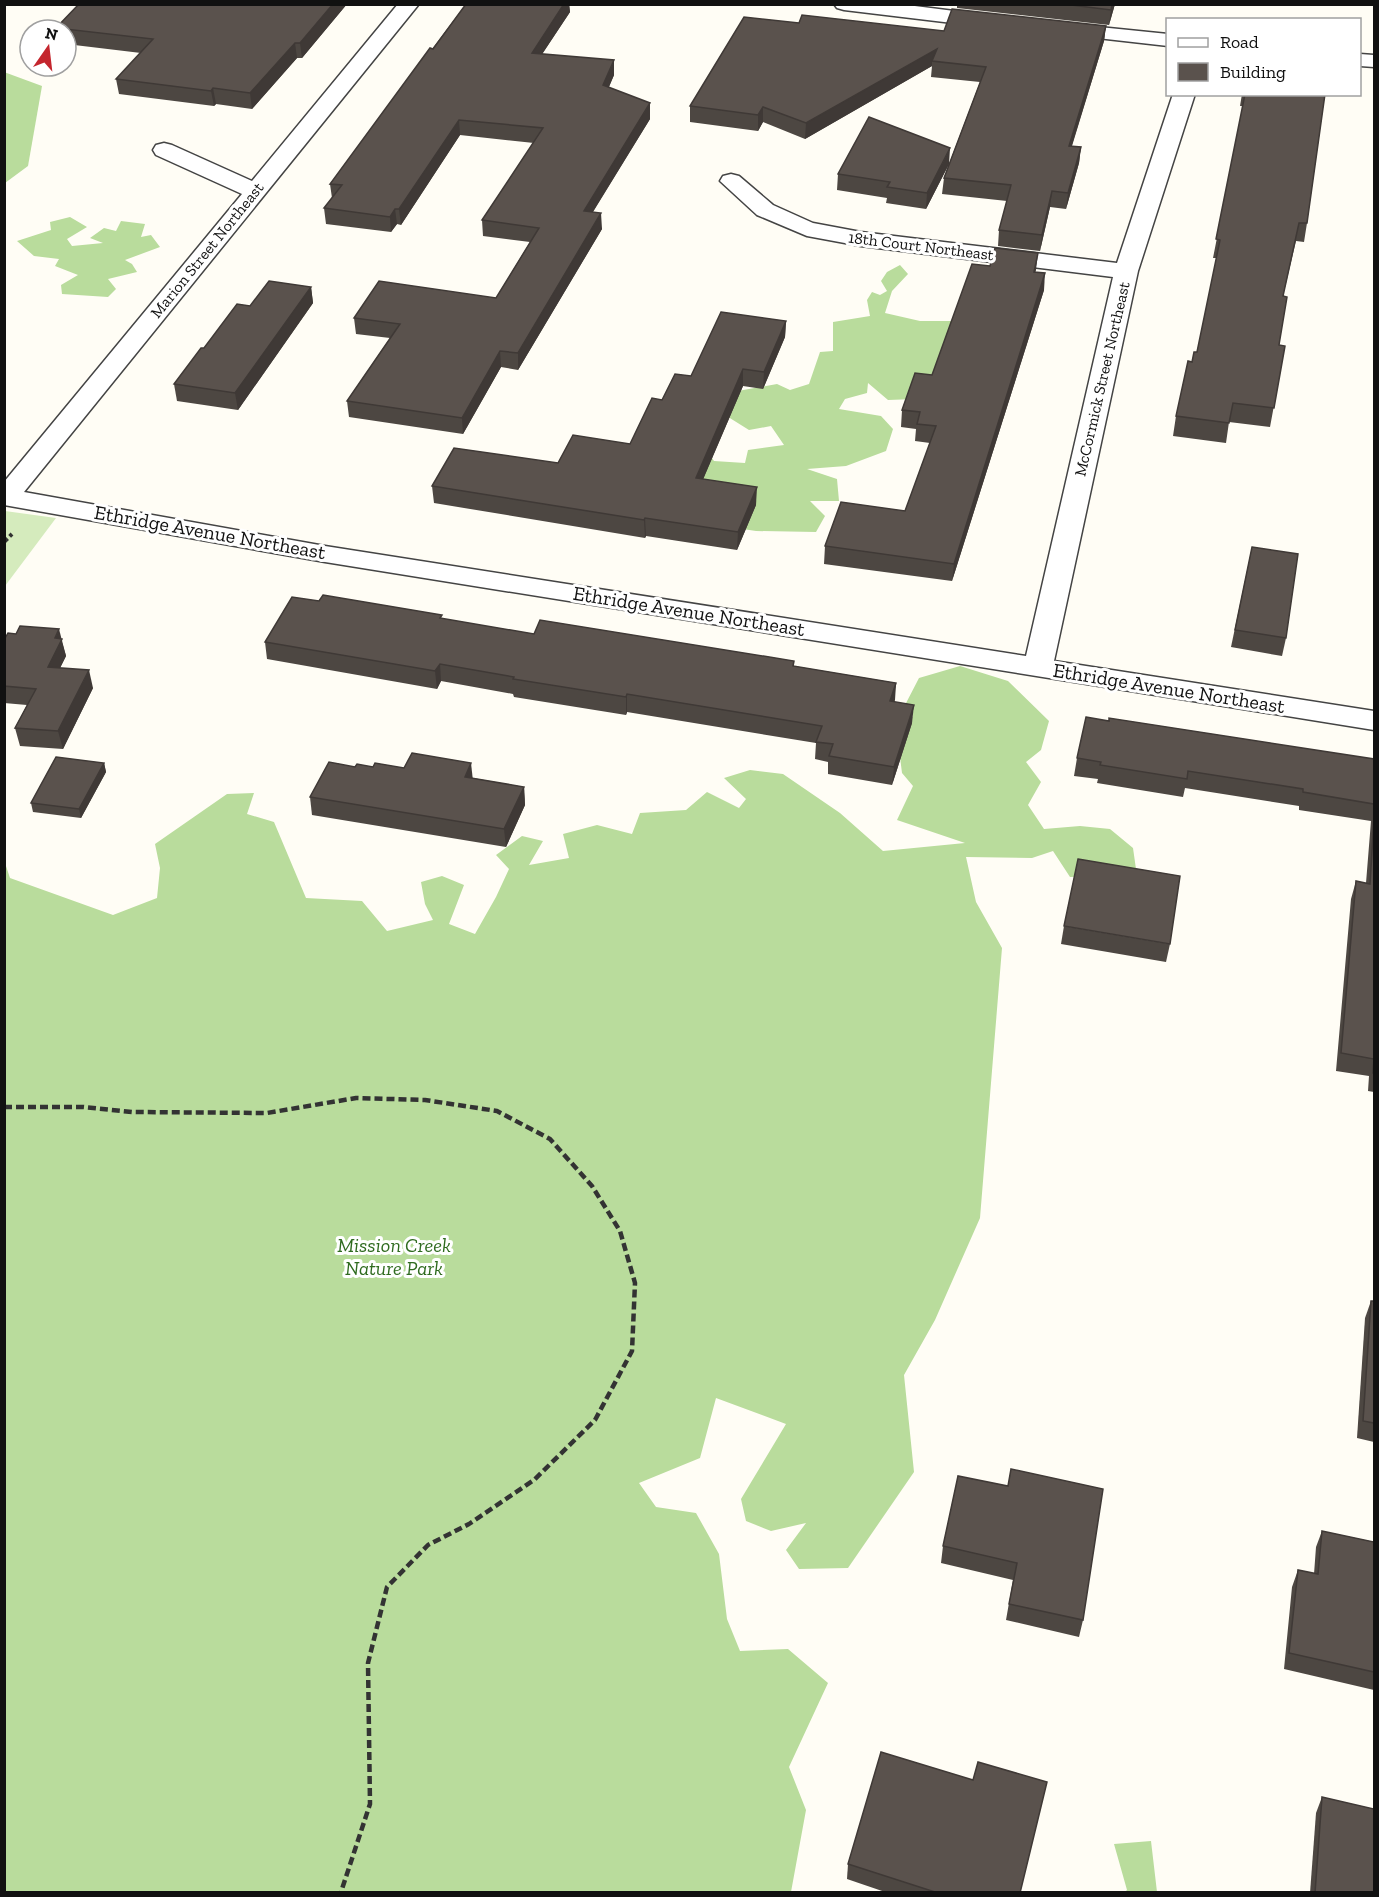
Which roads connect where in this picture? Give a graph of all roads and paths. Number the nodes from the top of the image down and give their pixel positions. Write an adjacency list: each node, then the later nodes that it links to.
1 (409, 4): 9 (street, Marion Street Northeast)
2 (844, 4): 3 (street)
3 (1011, 24)
4 (1044, 27): 5 (street)
5 (1166, 40)
6 (1183, 96): 10 (street, McCormick Street Northeast)
7 (164, 150): 9 (street)
8 (732, 181): 10 (street, 18th Court Northeast)
9 (255, 191): 11 (street, Marion Street Northeast)
10 (1126, 271): 12 (street, McCormick Street Northeast)
11 (5, 497): 12 (street, Ethridge Avenue Northeast)
12 (1038, 667): 13 (street, Ethridge Avenue Northeast)
13 (1374, 721)
14 (4, 1107): 15 (path)
15 (341, 1893)

